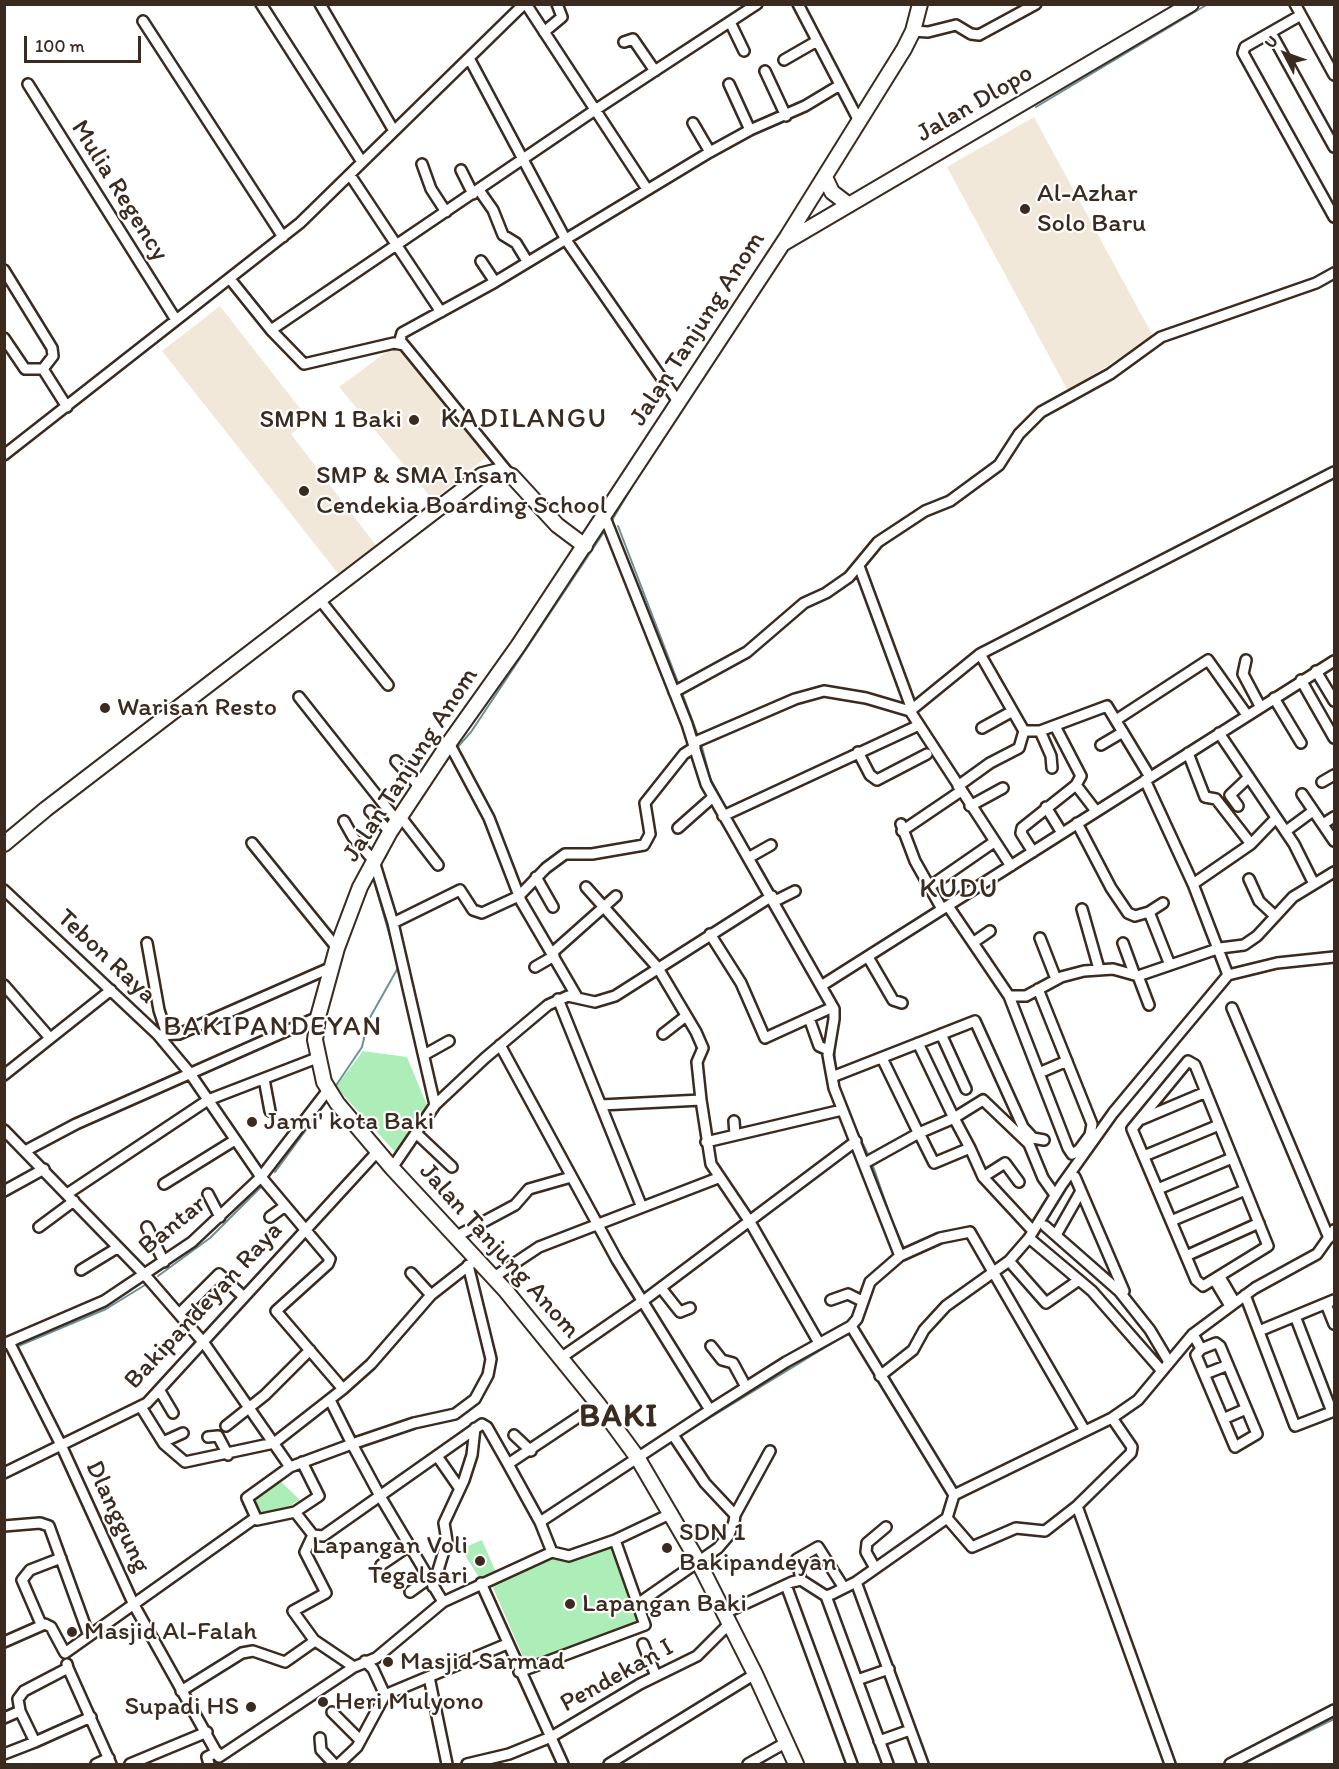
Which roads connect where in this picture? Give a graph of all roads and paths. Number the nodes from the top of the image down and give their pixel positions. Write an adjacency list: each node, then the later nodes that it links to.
1 (261, 4): 37 (street)
2 (320, 4): 33 (street)
3 (525, 4): 15 (street); 20 (street)
4 (557, 4): 15 (street)
5 (798, 4): 17 (street)
6 (920, 4): 14 (main road, Jalan Tanjung Anom)
7 (1036, 4): 14 (street)
8 (1295, 4): 11 (street)
9 (1188, 5): 44 (main road, Jalan Dlopo)
10 (751, 6): 13 (street)
11 (1301, 15): 16 (street); 24 (street)
12 (143, 21): 47 (street)
13 (730, 22): 19 (street); 22 (street)
14 (913, 31): 30 (main road, Jalan Tanjung Anom)
15 (544, 32): 28 (street)
16 (1271, 33): 34 (street); 46 (street)
17 (817, 41): 21 (street); 27 (street)
18 (624, 42): 22 (street)
19 (744, 51)
20 (469, 58): 33 (street); 36 (street)
21 (784, 60)
22 (655, 71): 28 (street)
23 (765, 71): 29 (street)
24 (1335, 75)
25 (28, 84): 58 (street, Mulia Regency)
26 (729, 84): 32 (street)
27 (840, 85): 29 (street); 30 (street)
28 (595, 110): 36 (street); 42 (street)
29 (786, 116): 32 (street)
30 (859, 121): 41 (main road, Jalan Tanjung Anom)
31 (693, 123): 35 (street)
32 (750, 130): 35 (street)
33 (394, 131): 37 (street)
34 (1335, 147)
35 (710, 152): 42 (street)
36 (523, 160): 43 (street); 48 (street)
37 (362, 162): 40 (street)
38 (422, 164): 45 (street)
39 (461, 170): 43 (street)
40 (350, 175): 47 (street); 50 (street)
41 (825, 177): 44 (main road); 49 (main road, Jalan Tanjung Anom)
42 (647, 189): 48 (street)
43 (476, 192): 45 (street); 52 (street)
44 (849, 206): 49 (main road, Jalan Dlopo)
45 (446, 212): 50 (street)
46 (1335, 217)
47 (283, 237): 55 (street)
48 (566, 240): 52 (street); 63 (street)
49 (782, 245): 63 (main road, Jalan Tanjung Anom)
50 (397, 247): 57 (street); 59 (street)
51 (481, 261): 56 (street)
52 (527, 261): 56 (street)
53 (4, 270): 62 (street)
54 (1335, 273): 70 (street)
55 (230, 279): 58 (street); 59 (street)
56 (495, 282): 57 (street)
57 (441, 312): 61 (street)
58 (176, 320): 64 (street)
59 (271, 330): 61 (street)
60 (4, 338): 62 (street)
61 (403, 344): 67 (street)
62 (43, 369): 64 (street)
63 (679, 403): 68 (main road, Jalan Tanjung Anom)
64 (67, 407): 65 (street)
65 (4, 455)
66 (1335, 472): 72 (street)
67 (512, 476): 69 (main road); 71 (main road)
68 (608, 522): 69 (main road, Jalan Tanjung Anom); 78 (street)
69 (585, 546): 98 (main road, Jalan Tanjung Anom)
70 (859, 566): 78 (street); 83 (street)
71 (320, 600): 77 (street); 135 (main road)
72 (980, 654): 83 (street); 84 (street)
73 (1246, 660): 82 (street)
74 (1333, 664): 75 (street)
75 (1316, 671): 76 (street); 81 (street)
76 (1301, 680): 80 (street); 94 (street)
77 (388, 685)
78 (678, 691): 95 (street)
79 (299, 698): 126 (street)
80 (1274, 698): 82 (street); 96 (street)
81 (1335, 701)
82 (1260, 706): 85 (street)
83 (911, 709): 87 (street); 95 (street)
84 (1011, 712): 89 (street); 90 (street)
85 (1247, 715): 86 (street); 93 (street)
86 (1116, 720): 88 (street); 92 (street)
87 (917, 726): 99 (street); 110 (street)
88 (1055, 726): 91 (street); 108 (street)
89 (982, 728)
90 (1024, 731): 91 (street); 110 (street)
91 (1040, 731): 103 (street)
92 (1123, 732): 97 (street); 106 (street)
93 (1220, 733): 100 (street); 105 (street)
94 (1335, 738)
95 (697, 743): 114 (street); 144 (street)
96 (1301, 743)
97 (1101, 745)
98 (452, 749): 109 (main road, Jalan Tanjung Anom); 152 (street)
99 (858, 752): 101 (street); 122 (street)
100 (1188, 753): 106 (street); 115 (street)
101 (927, 754)
102 (396, 761): 109 (street)
103 (1052, 768)
104 (1335, 775): 107 (street)
105 (1249, 777): 113 (street); 124 (street)
106 (1148, 778): 121 (street); 146 (street)
107 (1322, 782)
108 (1076, 785): 118 (street); 121 (street)
109 (419, 786): 126 (main road, Jalan Tanjung Anom)
110 (960, 788): 116 (street); 149 (street)
111 (1003, 788): 116 (street)
112 (1302, 794): 120 (street)
113 (1230, 795): 115 (street); 117 (street)
114 (713, 797): 122 (street); 129 (street)
115 (1221, 804): 136 (street)
116 (970, 806): 132 (street)
117 (1238, 806)
118 (1046, 807): 131 (street); 138 (street)
119 (370, 811): 126 (street)
120 (1313, 811): 128 (street); 130 (street)
121 (1096, 812): 127 (street)
122 (727, 813): 139 (street)
123 (1335, 817): 128 (street)
124 (1276, 818): 130 (street); 136 (street)
125 (344, 821): 140 (street)
126 (396, 823): 140 (main road, Jalan Tanjung Anom); 141 (street)
127 (1077, 823): 131 (street); 160 (street)
128 (1323, 824): 133 (street)
129 (678, 828)
130 (1286, 831): 147 (street)
131 (1062, 833): 138 (street)
132 (994, 842): 142 (street); 149 (street)
133 (1335, 842)
134 (252, 843): 169 (street)
135 (4, 844)
136 (1251, 844): 146 (street)
137 (771, 845): 139 (street)
138 (1033, 852): 142 (street)
139 (752, 856): 154 (street)
140 (374, 861): 162 (street); 169 (main road, Jalan Tanjung Anom)
141 (438, 865)
142 (1011, 866): 158 (street)
143 (1335, 872): 147 (street)
144 (536, 877): 152 (street); 156 (street)
145 (1249, 879): 161 (street)
146 (1193, 884): 170 (street)
147 (1314, 884): 161 (street)
148 (586, 887): 157 (street)
149 (929, 887): 158 (street)
150 (795, 891): 154 (street)
151 (7, 895): 185 (street, Tebon Raya)
152 (519, 896): 162 (street); 171 (street)
153 (616, 896): 157 (street)
154 (776, 899): 164 (street); 182 (street)
155 (1163, 903): 160 (street)
156 (554, 907)
157 (604, 908): 171 (street); 177 (street)
158 (945, 908): 166 (street); 172 (street)
159 (1082, 909): 178 (street)
160 (1149, 912): 174 (street)
161 (1274, 915): 170 (street)
162 (393, 923): 206 (street)
163 (990, 931): 166 (street)
164 (710, 934): 177 (street); 195 (street)
165 (1040, 938): 181 (street)
166 (974, 942): 186 (street)
167 (147, 943): 199 (street)
168 (1123, 943): 179 (street)
169 (337, 948): 175 (main road, Jalan Tanjung Anom)
170 (1220, 948): 174 (street); 180 (street)
171 (553, 954): 176 (street); 187 (street)
172 (868, 957): 182 (street); 189 (street)
173 (1335, 957): 180 (street)
174 (1170, 965): 179 (street)
175 (332, 967): 194 (main road, Jalan Tanjung Anom); 196 (street)
176 (535, 967)
177 (658, 968): 187 (street); 193 (street)
178 (1099, 969): 179 (street); 181 (street)
179 (1136, 975): 190 (street)
180 (1228, 975): 257 (street)
181 (1056, 979): 184 (street)
182 (824, 984): 191 (street)
183 (4, 985): 200 (street)
184 (1038, 989): 186 (street); 209 (street)
185 (111, 990): 199 (street, Tebon Raya); 200 (street)
186 (1009, 996): 211 (street)
187 (578, 998): 188 (street)
188 (558, 999): 203 (street); 221 (street)
189 (902, 1003)
190 (1149, 1005)
191 (833, 1007): 195 (street); 204 (street)
192 (1232, 1008): 271 (street)
193 (686, 1016): 197 (street); 219 (street)
194 (318, 1017): 207 (main road, Jalan Tanjung Anom); 210 (street)
195 (809, 1018): 204 (street)
196 (179, 1034): 199 (street); 205 (street)
197 (663, 1034)
198 (941, 1034): 202 (street); 215 (street); 233 (street)
199 (163, 1035): 205 (street, Tebon Raya)
200 (50, 1038): 212 (street)
201 (449, 1041): 206 (street)
202 (918, 1043): 208 (street); 224 (street)
203 (500, 1045): 220 (street); 246 (street)
204 (828, 1050): 213 (street)
205 (172, 1052): 210 (street, Tebon Raya)
206 (424, 1055): 220 (street)
207 (317, 1058): 214 (street); 216 (main road, Jalan Tanjung Anom)
208 (882, 1058): 213 (street); 229 (street)
209 (1067, 1061): 211 (street); 211 (street)
210 (189, 1072): 218 (street, Tebon Raya); 237 (street)
211 (1039, 1073)
212 (4, 1075)
213 (835, 1076): 222 (street)
214 (264, 1079): 218 (street); 223 (street)
215 (966, 1089)
216 (328, 1090): 238 (main road, Jalan Tanjung Anom); 249 (street, Bantar)
217 (1206, 1092): 226 (street); 226 (street); 227 (street)
218 (208, 1100): 232 (street, Tebon Raya); 258 (street)
219 (701, 1100): 221 (street); 235 (street)
220 (435, 1105): 230 (street)
221 (601, 1105): 259 (street)
222 (842, 1110): 231 (street); 234 (street)
223 (270, 1111)
224 (953, 1116): 229 (street); 236 (street); 257 (street)
225 (734, 1121): 231 (street)
226 (1138, 1121): 239 (street)
227 (1219, 1125): 239 (street); 240 (street)
228 (4, 1130): 237 (street)
229 (918, 1131): 236 (street); 241 (street)
230 (416, 1133): 242 (street); 243 (street)
231 (735, 1135): 235 (street)
232 (235, 1140): 249 (street, Tebon Raya); 251 (street)
233 (1044, 1140)
234 (856, 1141): 241 (street); 264 (street)
235 (706, 1142): 247 (street)
236 (969, 1148): 245 (street)
237 (25, 1151): 244 (street)
238 (378, 1151): 243 (main road, Jalan Tanjung Anom); 270 (street, Bakipandeyan Raya)
239 (1144, 1156): 252 (street)
240 (1232, 1158): 252 (street); 253 (street)
241 (869, 1161): 276 (street)
242 (452, 1167)
243 (392, 1168): 274 (main road, Jalan Tanjung Anom)
244 (44, 1169): 254 (street); 258 (street)
245 (982, 1176): 250 (street); 272 (street)
246 (571, 1177): 265 (street); 274 (street)
247 (718, 1178): 259 (street); 264 (street)
248 (1076, 1178): 255 (street)
249 (262, 1179): 260 (street, Tebon Raya); 261 (street, Bantar)
250 (1019, 1182)
251 (164, 1184)
252 (1158, 1189): 263 (street)
253 (1245, 1190): 263 (street); 266 (street)
254 (4, 1191)
255 (1081, 1191): 273 (street); 295 (street)
256 (207, 1194): 261 (street)
257 (1055, 1195): 272 (street)
258 (70, 1198): 268 (street); 275 (street)
259 (641, 1205): 265 (street)
260 (285, 1206): 262 (street); 270 (street, Tebon Raya)
261 (220, 1217): 279 (street, Bantar)
262 (270, 1217)
263 (1171, 1221): 277 (street)
264 (750, 1222): 288 (street); 306 (street)
265 (596, 1223): 285 (street); 293 (street)
266 (1259, 1223): 277 (street); 286 (street)
267 (1045, 1226): 273 (street)
268 (39, 1227)
269 (147, 1227): 279 (street)
270 (305, 1229): 291 (street, Bakipandeyan Raya); 310 (street, Tebon Raya)
271 (1332, 1234): 289 (street)
272 (1031, 1235): 278 (street); 287 (street)
273 (1056, 1235): 295 (street)
274 (457, 1236): 280 (main road, Jalan Tanjung Anom)
275 (117, 1248): 281 (street); 284 (street)
276 (904, 1253): 282 (street); 294 (street)
277 (1186, 1256): 286 (street)
278 (1009, 1261): 282 (street); 287 (street)
279 (164, 1262): 284 (street, Bantar)
280 (472, 1262): 285 (main road, Jalan Tanjung Anom); 290 (street); 339 (street)
281 (81, 1270)
282 (994, 1272): 316 (street); 332 (street)
283 (411, 1273): 290 (street)
284 (147, 1277): 299 (street); 307 (street, Bantar)
285 (494, 1277): 311 (main road, Jalan Tanjung Anom)
286 (1217, 1279): 297 (street)
287 (1078, 1281): 314 (street)
288 (661, 1288): 293 (street); 298 (street)
289 (1245, 1295): 297 (street); 303 (street)
290 (430, 1296): 318 (street)
291 (244, 1297): 299 (street); 305 (street, Bakipandeyan Raya)
292 (831, 1300): 294 (street)
293 (643, 1301): 311 (street); 325 (street)
294 (862, 1301): 302 (street)
295 (1128, 1302): 312 (street)
296 (1330, 1302): 300 (street); 301 (street)
297 (1233, 1304): 304 (street)
298 (690, 1308)
299 (179, 1314): 305 (street)
300 (1295, 1316): 303 (street); 326 (street)
301 (1335, 1324)
302 (852, 1328): 306 (street); 316 (street)
303 (1259, 1331): 326 (street)
304 (1193, 1334): 309 (street); 312 (street)
305 (204, 1343): 319 (street, Bakipandeyan Raya); 323 (street)
306 (819, 1343): 317 (street)
307 (9, 1345): 340 (street, Dlanggung)
308 (711, 1346): 317 (street)
309 (1201, 1349): 313 (street); 315 (street)
310 (310, 1350): 318 (street); 323 (street)
311 (562, 1358): 321 (main road, Jalan Tanjung Anom)
312 (1169, 1362): 314 (street)
313 (1228, 1365): 315 (street); 324 (street)
314 (1162, 1371): 328 (street)
315 (1205, 1374): 329 (street)
316 (880, 1376): 351 (street)
317 (746, 1387): 325 (street)
318 (343, 1389): 320 (street)
319 (160, 1391): 322 (street, Bakipandeyan Raya); 327 (street)
320 (330, 1400): 338 (street); 339 (street)
321 (598, 1404): 341 (street); 345 (main road, Jalan Tanjung Anom)
322 (141, 1407): 337 (street); 340 (street, Bakipandeyan Raya)
323 (250, 1409): 330 (street); 338 (street)
324 (1246, 1409): 329 (street); 329 (street)
325 (710, 1410): 335 (street)
326 (1334, 1412)
327 (173, 1413)
328 (1112, 1418): 332 (street); 353 (street)
329 (1223, 1419)
330 (226, 1426)
331 (475, 1428): 344 (street); 347 (street); 350 (street)
332 (1085, 1431): 351 (street)
333 (183, 1433): 337 (street)
334 (514, 1435): 341 (street)
335 (673, 1435): 345 (street); 356 (street)
336 (208, 1437): 343 (street)
337 (163, 1442): 343 (street)
338 (274, 1443): 343 (street); 348 (street)
339 (352, 1444): 346 (street); 352 (street)
340 (61, 1445): 349 (street, Bakipandeyan Raya); 380 (street, Dlanggung)
341 (531, 1451): 347 (street)
342 (770, 1451): 356 (street)
343 (228, 1455)
344 (437, 1456): 350 (street); 352 (street)
345 (637, 1457): 355 (main road, Jalan Tanjung Anom); 359 (street)
346 (302, 1462): 348 (street); 354 (street)
347 (508, 1464): 359 (street)
348 (290, 1467): 357 (street)
349 (4, 1473)
350 (460, 1489): 372 (street)
351 (954, 1495): 358 (street)
352 (380, 1496): 362 (street); 364 (street)
353 (1077, 1506): 358 (street); 432 (street)
354 (295, 1512): 357 (street); 362 (street)
355 (672, 1513): 363 (street); 367 (main road, Jalan Tanjung Anom)
356 (735, 1515): 367 (street)
357 (255, 1518): 380 (street)
358 (947, 1518): 369 (street)
359 (540, 1522): 365 (street)
360 (4, 1526): 366 (street)
361 (886, 1527): 369 (street)
362 (313, 1535): 384 (street)
363 (615, 1540): 365 (street); 379 (street)
364 (409, 1546): 368 (street); 372 (street)
365 (552, 1552): 373 (street)
366 (61, 1558): 382 (street); 383 (street)
367 (699, 1563): 379 (street); 381 (main road, Jalan Tanjung Anom)
368 (381, 1564)
369 (876, 1568): 371 (street)
370 (801, 1580): 374 (street, Pendekan I); 375 (street); 377 (street)
371 (856, 1582): 375 (street); 394 (street)
372 (430, 1583): 376 (street); 378 (street)
373 (481, 1583): 378 (street); 386 (street)
374 (786, 1584): 381 (street, Pendekan I); 429 (street)
375 (844, 1588): 377 (street)
376 (410, 1592)
377 (826, 1596): 399 (street)
378 (443, 1602): 389 (street)
379 (639, 1603): 395 (street)
380 (134, 1605): 383 (street); 400 (street, Dlanggung)
381 (726, 1619): 396 (main road, Jalan Tanjung Anom); 397 (street, Pendekan I)
382 (41, 1624): 385 (street); 388 (street)
383 (89, 1636): 388 (street)
384 (314, 1640): 391 (street); 400 (street)
385 (4, 1642)
386 (507, 1644): 395 (street); 398 (street)
387 (644, 1644): 397 (street)
388 (65, 1653): 392 (street)
389 (376, 1658): 390 (street); 393 (street)
390 (365, 1661): 391 (street); 393 (street)
391 (354, 1667): 416 (street)
392 (68, 1668): 403 (street); 405 (street)
393 (373, 1669): 401 (street)
394 (889, 1669): 399 (street); 407 (street)
395 (519, 1672): 409 (street)
396 (755, 1674): 414 (main road, Jalan Tanjung Anom); 426 (street)
397 (656, 1676): 409 (street, Pendekan I)
398 (429, 1677): 401 (street); 423 (street)
399 (857, 1680): 412 (street)
400 (181, 1691): 408 (street, Dlanggung)
401 (385, 1695): 411 (street)
402 (1335, 1710): 433 (street)
403 (20, 1711): 406 (street); 413 (street)
404 (332, 1712): 411 (street)
405 (91, 1717): 413 (street); 417 (street)
406 (4, 1718)
407 (910, 1730): 412 (street); 431 (street)
408 (207, 1732): 416 (street, Dlanggung); 419 (street)
409 (550, 1737): 424 (street, Pendekan I); 425 (street)
410 (320, 1738): 421 (street)
411 (360, 1740): 422 (street)
412 (879, 1741): 430 (street)
413 (35, 1742): 415 (street)
414 (785, 1743): 427 (street); 428 (main road, Jalan Tanjung Anom)
415 (4, 1755)
416 (220, 1758): 420 (street)
417 (110, 1761): 418 (street)
418 (96, 1764)
419 (130, 1764)
420 (209, 1764)
421 (334, 1764)
422 (339, 1764)
423 (447, 1764)
424 (467, 1764)
425 (563, 1764)
426 (609, 1764)
427 (748, 1764)
428 (796, 1764)
429 (852, 1764)
430 (888, 1764)
431 (923, 1764)
432 (1170, 1764)
433 (1230, 1764)

